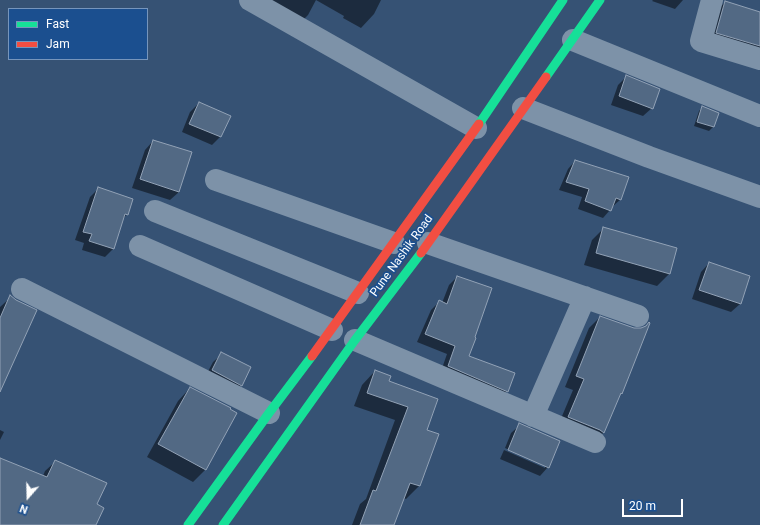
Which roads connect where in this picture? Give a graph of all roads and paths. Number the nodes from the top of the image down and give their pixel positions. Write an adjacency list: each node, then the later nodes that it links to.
1 (250, 0): 9 (street)
2 (563, 0): 9 (highway, Pune Nashik Road)
3 (600, 0): 5 (highway, Pune Nashik Road)
4 (712, 0): 6 (street)
5 (573, 40): 7 (highway, Pune Nashik Road); 8 (street)
6 (760, 59)
7 (523, 108): 11 (street); 14 (highway, Pune Nashik Road)
8 (760, 116)
9 (476, 128): 13 (highway, Pune Nashik Road)
10 (216, 180): 13 (street)
11 (760, 197)
12 (155, 211): 17 (street)
13 (394, 243): 17 (highway, Pune Nashik Road)
14 (428, 243): 18 (street); 21 (highway, Pune Nashik Road)
15 (140, 246): 20 (street)
16 (22, 289): 22 (street)
17 (358, 293): 20 (highway, Pune Nashik Road)
18 (585, 297): 19 (street); 23 (street)
19 (638, 316)
20 (332, 330): 22 (highway, Pune Nashik Road)
21 (355, 340): 23 (street); 26 (highway, Pune Nashik Road)
22 (269, 413): 25 (highway, Pune Nashik Road)
23 (533, 416): 24 (street)
24 (595, 442)
25 (188, 525)
26 (223, 525)

